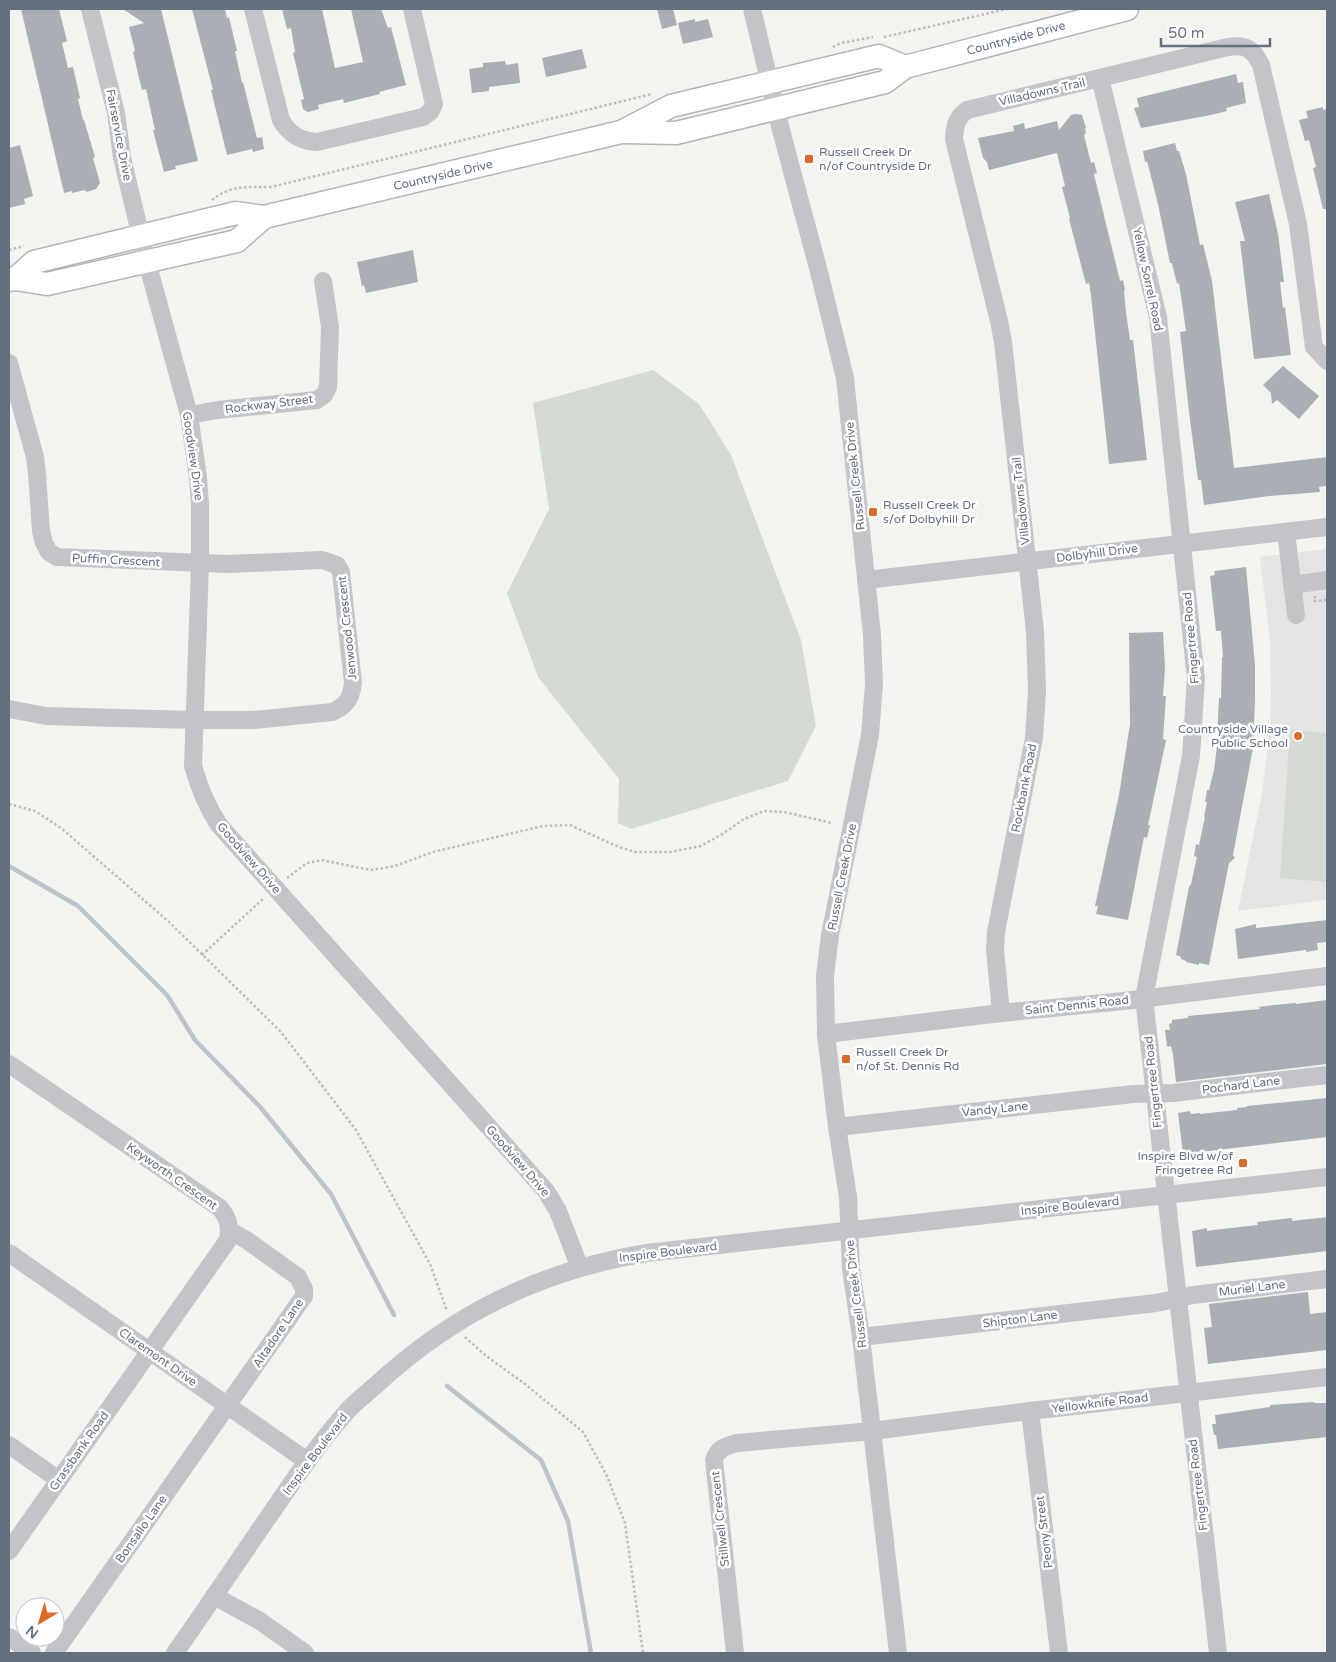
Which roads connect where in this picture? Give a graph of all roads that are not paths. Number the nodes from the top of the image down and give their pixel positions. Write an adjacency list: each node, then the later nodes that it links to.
1 (90, 9): 12 (street, Fairservice Drive)
2 (253, 9): 3 (street)
3 (412, 9)
4 (752, 9): 8 (street, Russell Creek Drive)
5 (1127, 9): 6 (main road, Countryside Drive)
6 (905, 67): 8 (main road, Countryside Drive); 9 (main road, Countryside Drive)
7 (1100, 78): 16 (street, Villadowns Trail); 21 (street, Yellow Sorrel Road); 22 (street, Villadowns Trail)
8 (770, 82): 9 (street, Russell Creek Drive); 10 (main road, Countryside Drive)
9 (776, 109): 10 (main road, Countryside Drive); 24 (street, Russell Creek Drive)
10 (621, 132): 11 (main road, Countryside Drive)
11 (264, 217): 12 (main road, Countryside Drive); 13 (main road, Countryside Drive)
12 (141, 236): 13 (street, Fairservice Drive); 14 (main road, Countryside Drive)
13 (147, 262): 14 (main road, Countryside Drive); 18 (street, Goodview Drive)
14 (12, 280)
15 (323, 282): 18 (street, Rockway Street)
16 (1327, 361)
17 (9, 363): 23 (street, Puffin Crescent)
18 (189, 415): 23 (street, Goodview Drive)
19 (1327, 527): 20 (street, Dolbyhill Drive)
20 (1286, 532): 21 (street, Dolbyhill Drive); 26 (street)
21 (1182, 544): 22 (street, Dolbyhill Drive); 31 (street, Fingertree Road)
22 (1028, 561): 24 (street, Dolbyhill Drive); 32 (street, Rockbank Road)
23 (200, 564): 29 (street, Goodview Drive); 29 (street, Jenwood Crescent)
24 (866, 580): 33 (street, Russell Creek Drive)
25 (1327, 580): 26 (street)
26 (1292, 585): 27 (street)
27 (1296, 615)
28 (9, 709): 29 (street)
29 (194, 720): 43 (street, Goodview Drive)
30 (1327, 976): 31 (street, Saint Dennis Road)
31 (1144, 998): 32 (street, Saint Dennis Road); 36 (street, Fingertree Road)
32 (1001, 1013): 33 (street, Saint Dennis Road)
33 (826, 1034): 37 (street, Russell Creek Drive)
34 (9, 1064): 40 (street, Keyworth Crescent)
35 (1327, 1075): 36 (street, Pochard Lane)
36 (1154, 1093): 37 (street, Vandy Lane); 39 (street, Fingertree Road)
37 (837, 1127): 41 (street, Russell Creek Drive)
38 (1327, 1177): 39 (street, Inspire Boulevard)
39 (1165, 1195): 41 (street, Inspire Boulevard); 45 (street, Fingertree Road)
40 (229, 1230): 47 (street); 50 (street, Altadore Lane)
41 (849, 1231): 43 (street, Inspire Boulevard); 46 (street, Russell Creek Drive)
42 (9, 1253): 47 (street, Claremont Drive)
43 (580, 1268): 54 (street, Inspire Boulevard)
44 (1327, 1279): 45 (street, Muriel Lane)
45 (1177, 1298): 46 (street, Shipton Lane); 49 (street, Fingertree Road)
46 (861, 1337): 52 (street, Russell Creek Drive)
47 (150, 1350): 50 (street, Claremont Drive); 55 (street, Grassbank Road)
48 (1327, 1378): 49 (street, Yellowknife Road)
49 (1188, 1394): 51 (street, Yellowknife Road); 66 (street, Fingertree Road)
50 (228, 1406): 54 (street, Claremont Drive); 60 (street, Bonsallo Lane)
51 (1030, 1411): 52 (street, Yellowknife Road); 65 (street, Peony Street)
52 (872, 1431): 63 (street, Stillwell Crescent); 64 (street, Russell Creek Drive)
53 (9, 1445): 55 (street)
54 (307, 1461): 57 (street, Inspire Boulevard)
55 (59, 1480): 56 (street, Grassbank Road)
56 (9, 1551)
57 (214, 1596): 61 (street, Inspire Boulevard); 62 (street)
58 (9, 1637): 59 (street)
59 (32, 1653)
60 (54, 1653)
61 (175, 1653)
62 (305, 1653)
63 (735, 1653)
64 (898, 1653)
65 (1059, 1653)
66 (1218, 1653)

